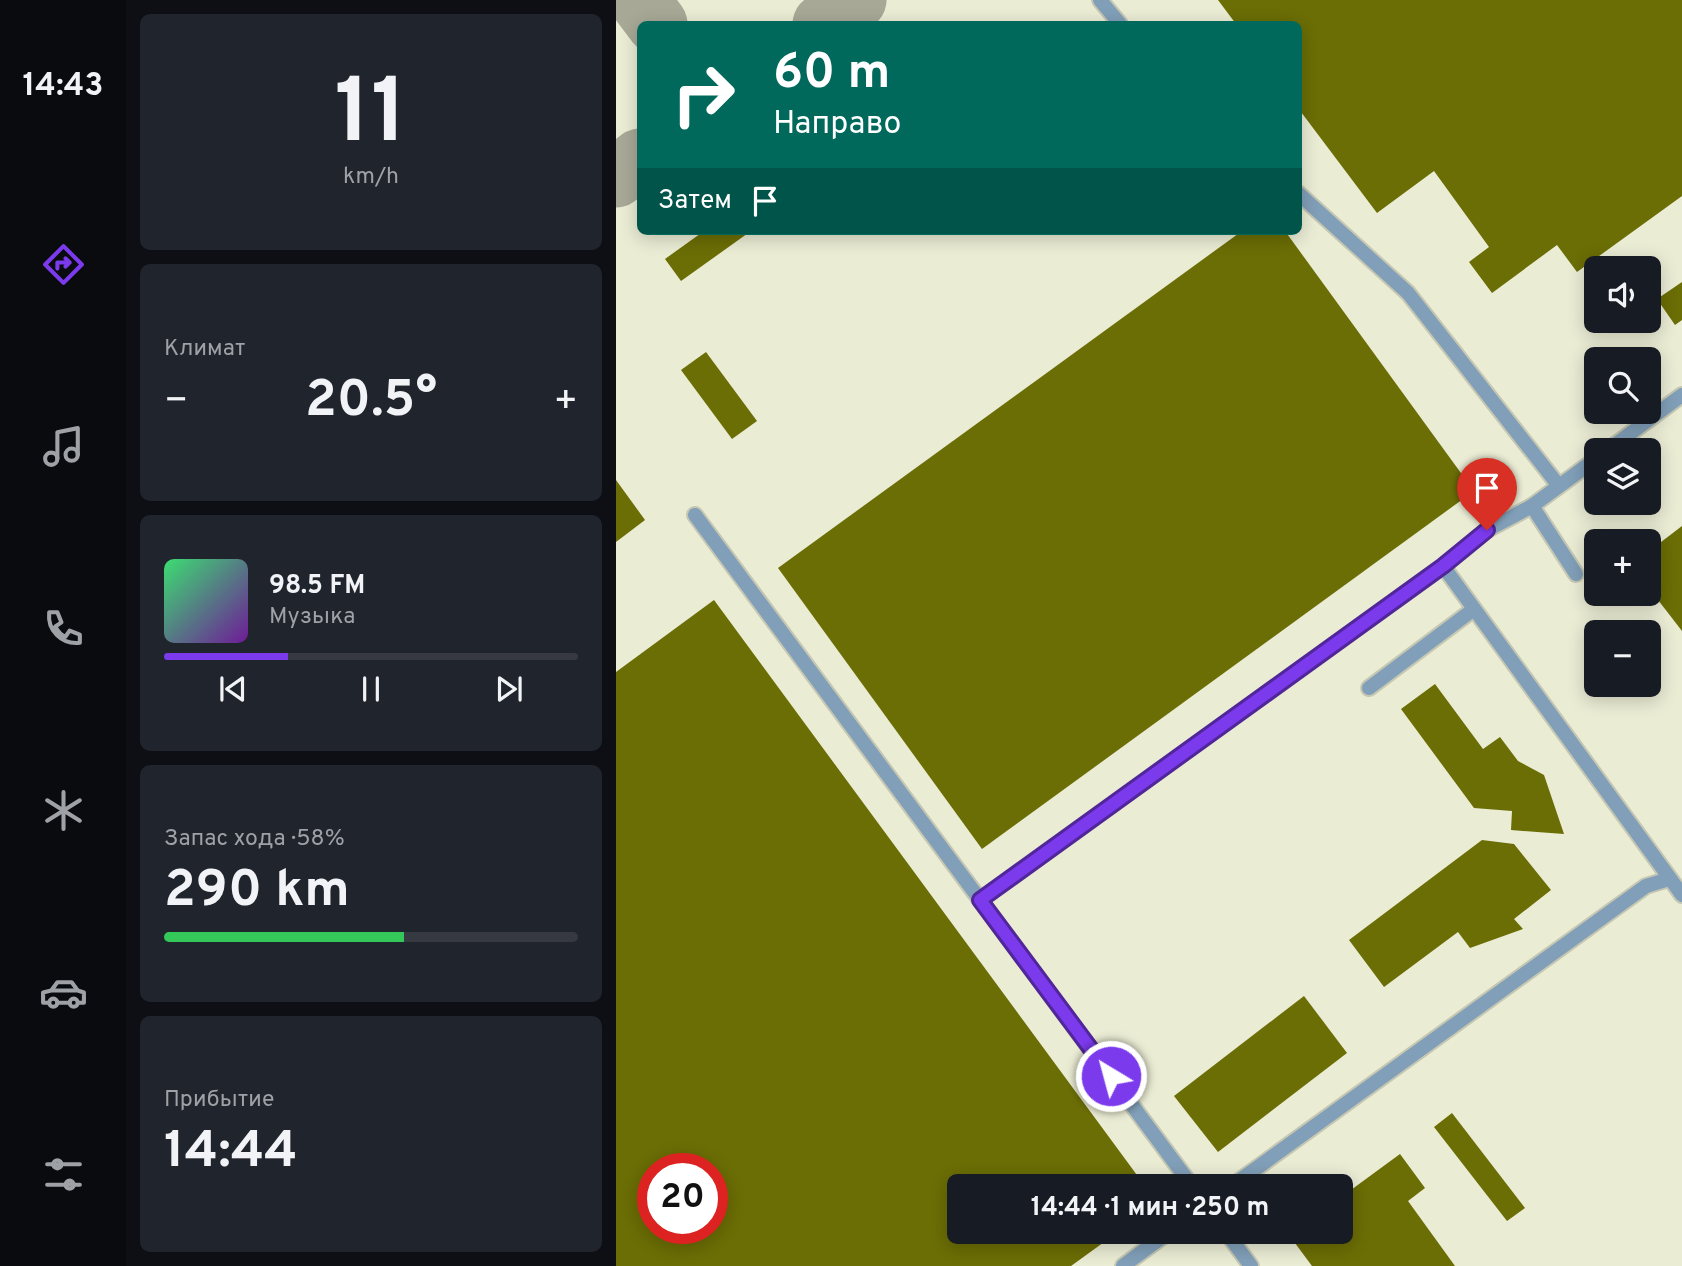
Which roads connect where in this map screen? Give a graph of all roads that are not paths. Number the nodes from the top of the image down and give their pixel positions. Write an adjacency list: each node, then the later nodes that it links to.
1 (1100, 0): 2 (lane)
2 (1118, 21)
3 (1302, 197): 7 (lane)
4 (1682, 395): 5 (lane)
5 (1624, 438)
6 (1584, 468): 7 (lane)
7 (1559, 486): 8 (lane)
8 (1532, 506): 10 (lane); 11 (lane)
9 (695, 515): 16 (lane)
10 (1443, 566): 12 (lane); 16 (lane)
11 (1576, 574)
12 (1474, 610): 13 (lane); 14 (lane)
13 (1369, 688)
14 (1669, 879): 15 (lane); 18 (lane)
15 (1682, 895)
16 (980, 900): 17 (lane)
17 (1183, 1174)
18 (1249, 1174)
19 (1152, 1244): 21 (lane)
20 (1235, 1244): 22 (lane)
21 (1122, 1266)
22 (1251, 1266)

